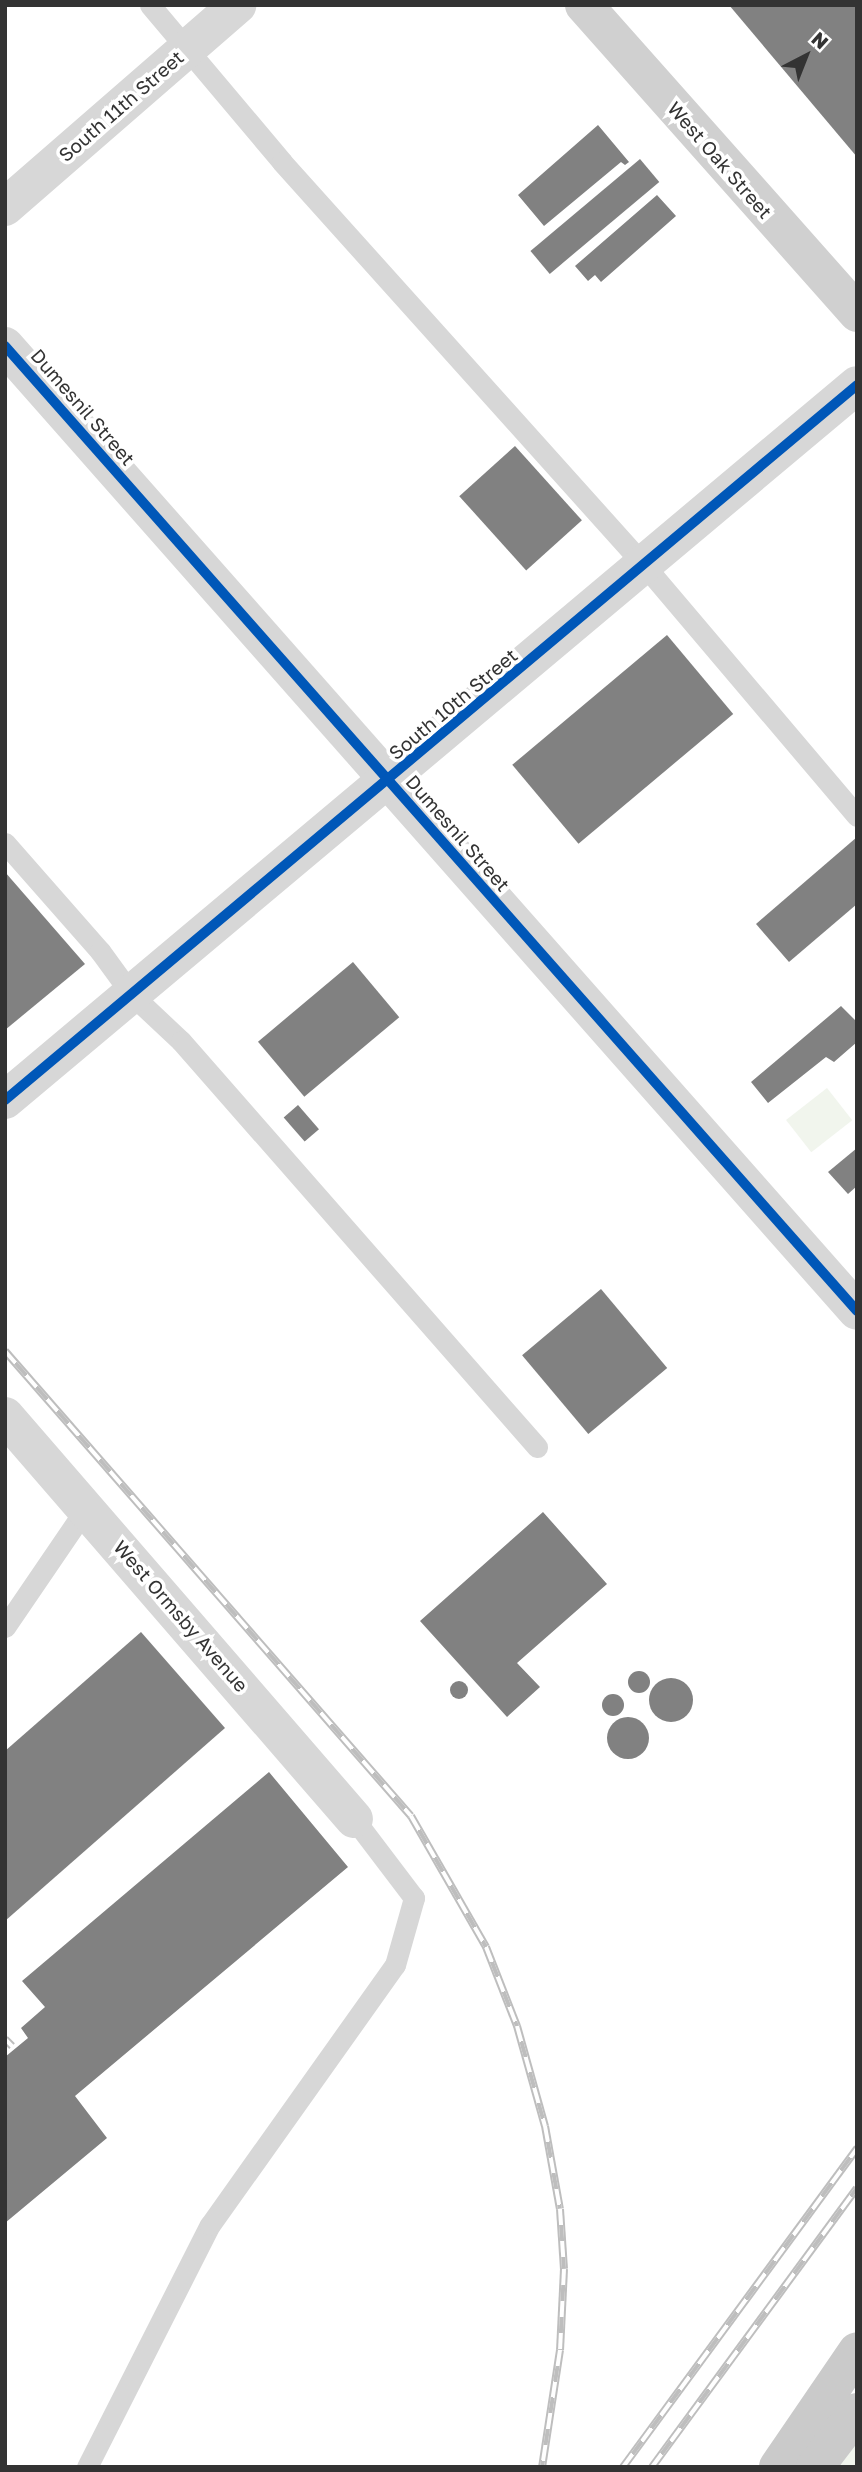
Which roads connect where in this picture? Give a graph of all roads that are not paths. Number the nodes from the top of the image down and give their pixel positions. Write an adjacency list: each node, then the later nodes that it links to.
1 (150, 5): 4 (lane)
2 (237, 5): 4 (street, South 11th Street)
3 (584, 5): 6 (main road, West Oak Street)
4 (188, 48): 5 (street, South 11th Street); 9 (lane)
5 (5, 207)
6 (857, 313)
7 (5, 346): 10 (street, Dumesnil Street)
8 (857, 386): 9 (street, South 10th Street)
9 (644, 565): 10 (street, South 10th Street); 11 (lane)
10 (389, 781): 13 (street, South 10th Street); 15 (street, Dumesnil Street)
11 (857, 816)
12 (5, 843): 13 (lane)
13 (132, 995): 14 (street, South 10th Street); 17 (lane)
14 (5, 1100)
15 (857, 1311)
16 (5, 1416): 18 (street, West Ormsby Avenue)
17 (537, 1447)
18 (87, 1507): 19 (lane); 20 (street, West Ormsby Avenue)
19 (5, 1627)
20 (354, 1819): 23 (lane)
21 (857, 2351): 24 (main road)
22 (857, 2412): 25 (main road)
23 (87, 2467)
24 (778, 2467)
25 (815, 2467)

